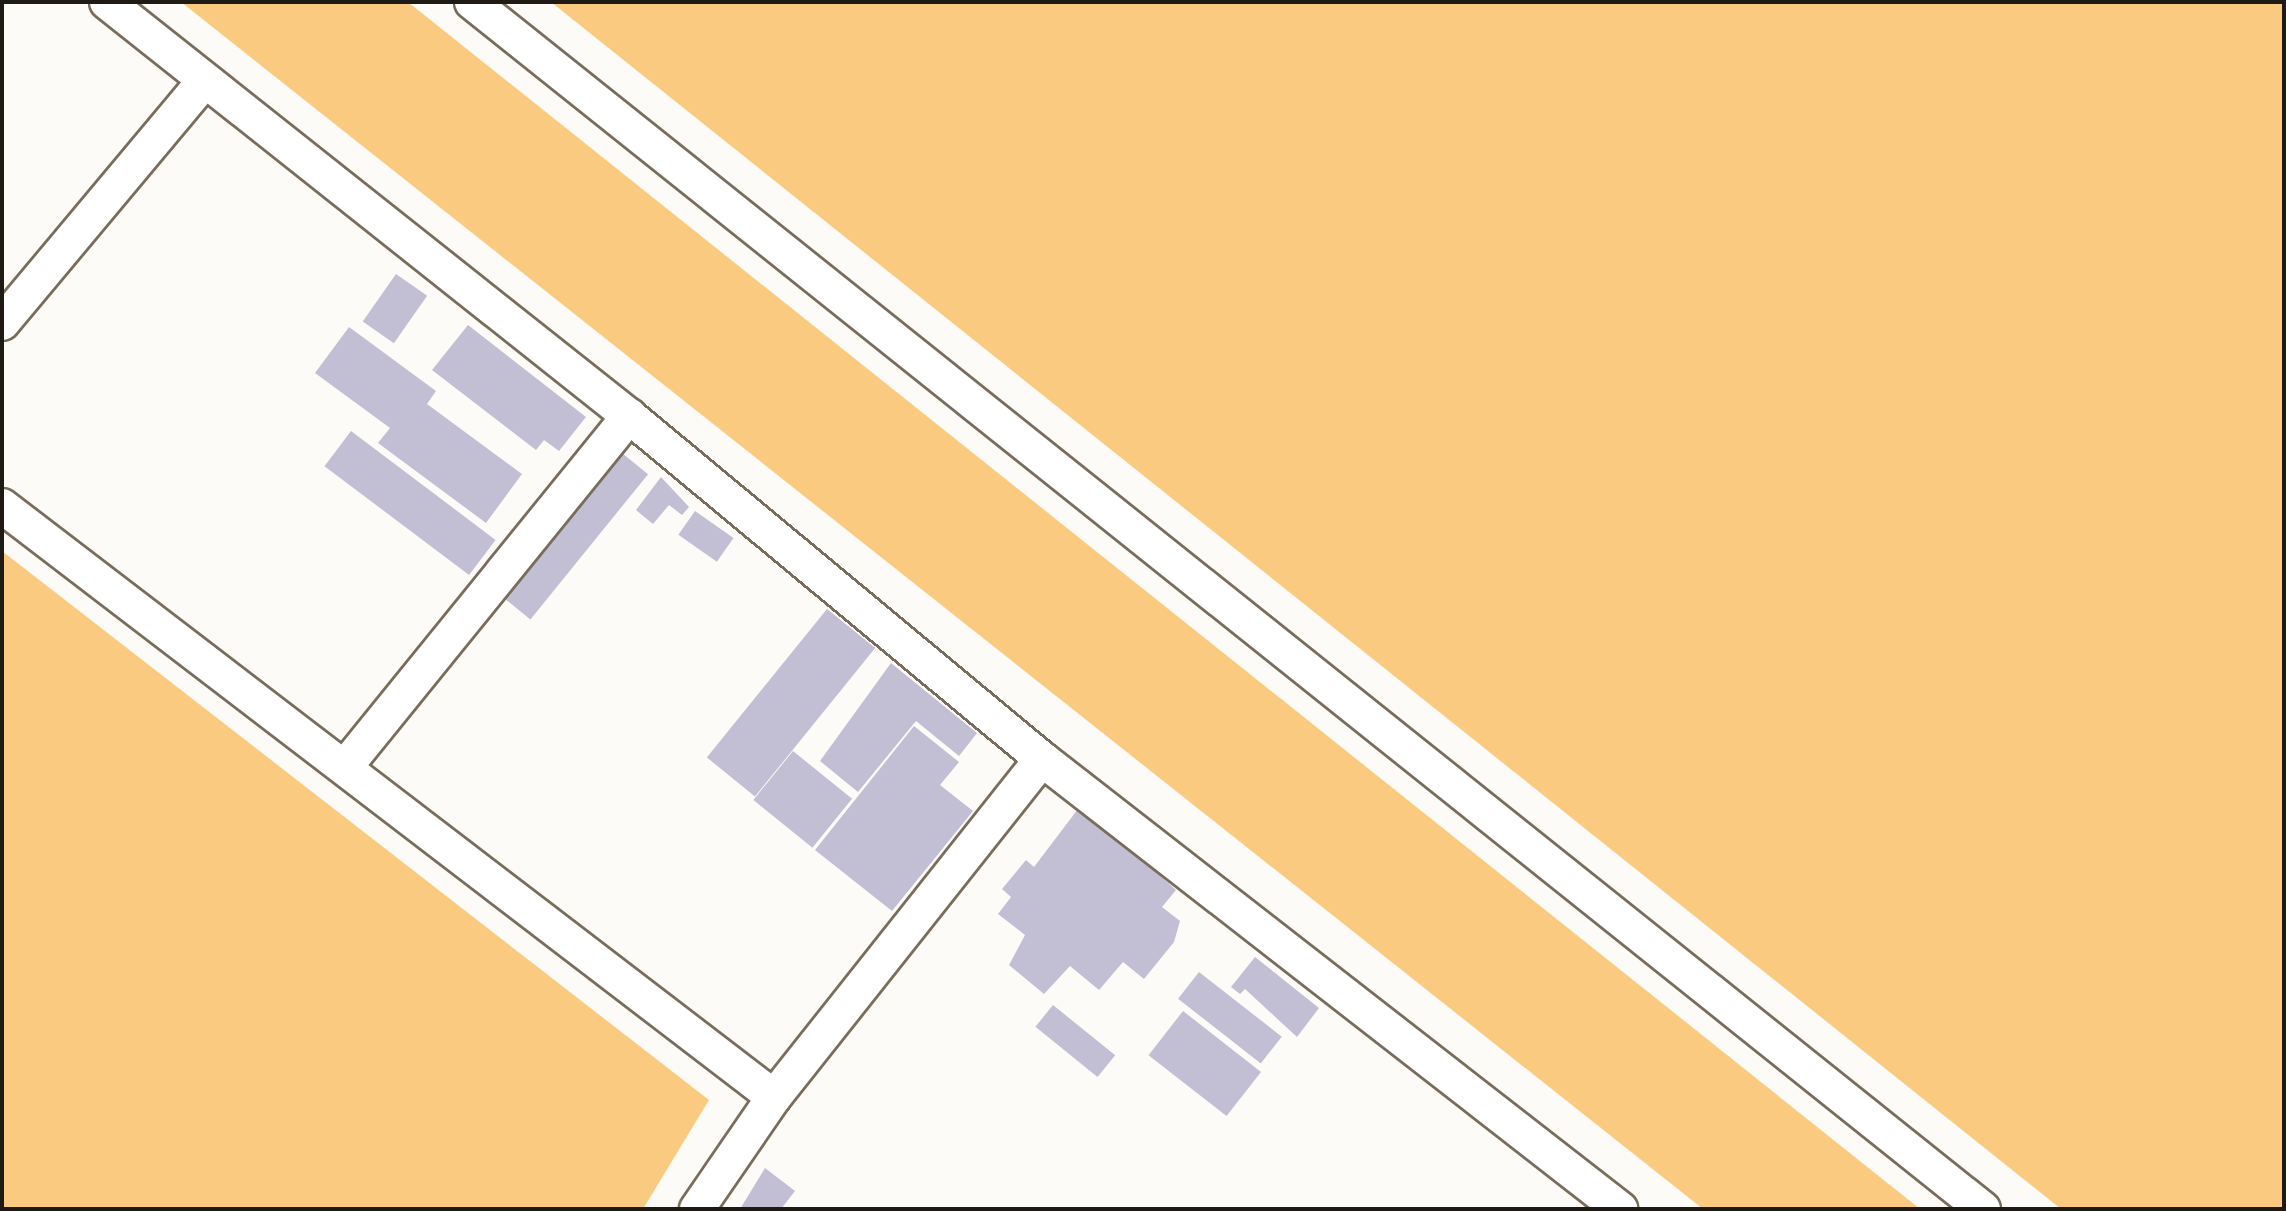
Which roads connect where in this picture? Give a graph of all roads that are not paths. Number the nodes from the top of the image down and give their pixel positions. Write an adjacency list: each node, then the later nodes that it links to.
1 (107, 2): 3 (street)
2 (472, 2): 12 (street)
3 (203, 83): 4 (street); 5 (street)
4 (2, 323)
5 (629, 416): 7 (street); 8 (street)
6 (2, 506): 8 (street)
7 (1042, 759): 9 (street); 11 (street)
8 (345, 767): 9 (street)
9 (774, 1097): 10 (street)
10 (697, 1209)
11 (1620, 1209)
12 (1983, 1209)

